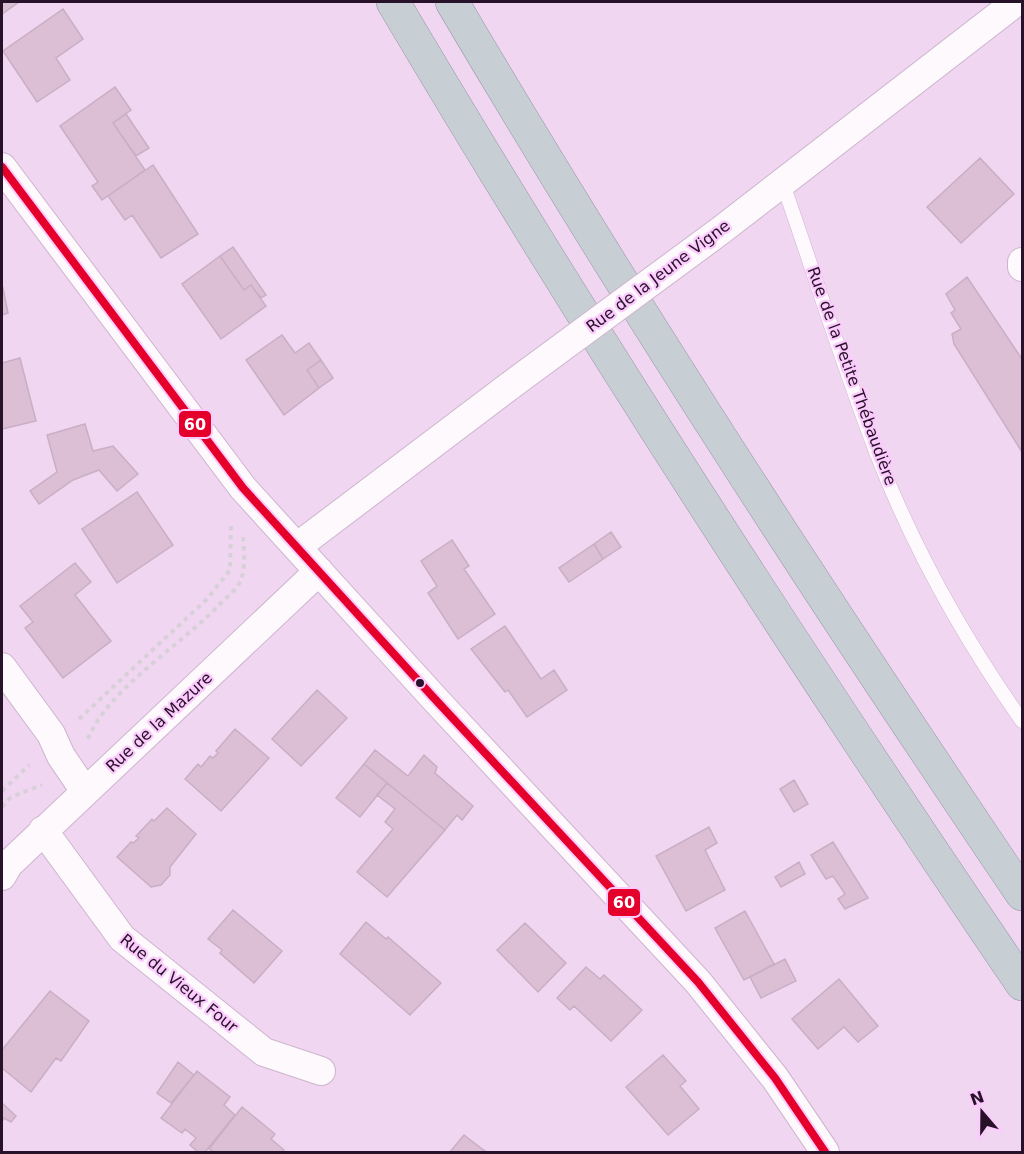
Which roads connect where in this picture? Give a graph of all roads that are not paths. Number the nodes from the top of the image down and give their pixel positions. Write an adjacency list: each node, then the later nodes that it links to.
1 (393, 2): 14 (highway)
2 (452, 2): 13 (highway)
3 (1016, 2): 5 (street, Rue de la Jeune Vigne)
4 (2, 167): 6 (street)
5 (782, 181): 6 (street, Rue de la Jeune Vigne, bridge); 9 (lane, Rue de la Petite Thébaudière)
6 (298, 546): 7 (street)
7 (319, 572): 10 (street, Rue de la Mazure); 16 (street)
8 (2, 668): 10 (street)
9 (1023, 721)
10 (84, 790): 11 (street, Rue de la Mazure)
11 (43, 830): 12 (street, Rue de la Mazure); 15 (street, Rue du Vieux Four)
12 (2, 876)
13 (1023, 894)
14 (1023, 984)
15 (321, 1071)
16 (825, 1152)

